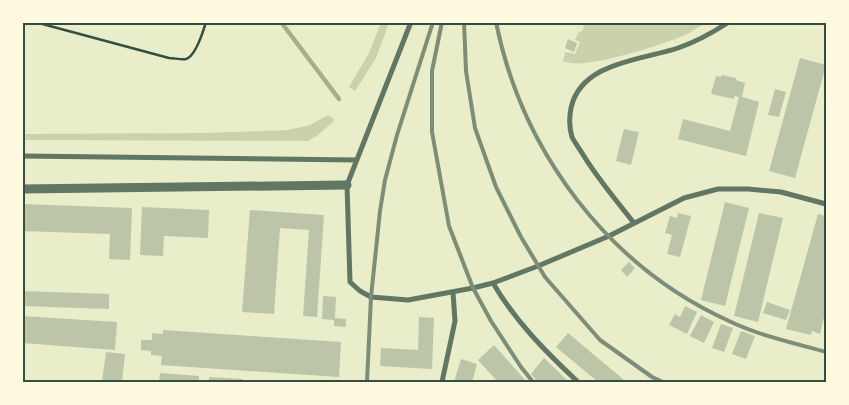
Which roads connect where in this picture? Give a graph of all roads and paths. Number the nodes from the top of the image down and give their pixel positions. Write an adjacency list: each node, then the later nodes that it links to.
1 (35, 22): 2 (path)
2 (206, 22)
3 (411, 22): 6 (street)
4 (728, 22): 10 (street)
5 (22, 156): 6 (street)
6 (357, 160): 7 (street)
7 (347, 185): 8 (street); 12 (street)
8 (22, 189)
9 (826, 204): 10 (street)
10 (634, 223): 11 (street)
11 (493, 283): 12 (street); 14 (street)
12 (452, 292): 13 (street)
13 (442, 382)
14 (578, 382)

